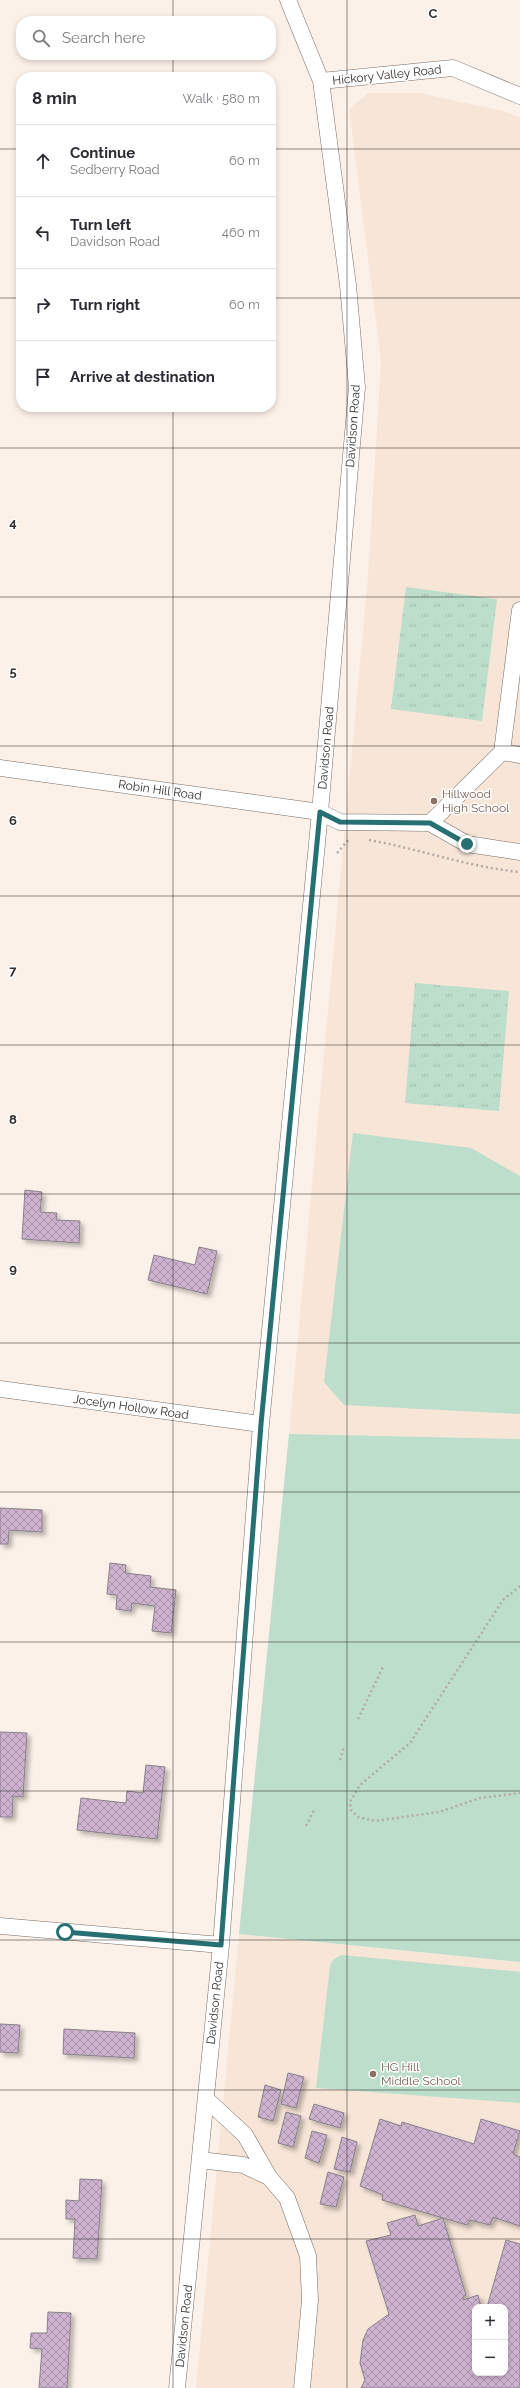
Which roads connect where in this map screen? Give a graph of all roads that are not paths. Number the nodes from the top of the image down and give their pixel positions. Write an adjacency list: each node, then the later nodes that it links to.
1 (288, 0): 2 (street, Davidson Road)
2 (321, 81): 3 (street, Hickory Valley Road); 8 (street, Davidson Road)
3 (520, 96)
4 (520, 610): 5 (street)
5 (502, 752): 6 (street); 9 (street)
6 (520, 755)
7 (0, 768): 8 (street, Robin Hill Road)
8 (320, 812): 9 (street, Robin Hill Road); 12 (street, Davidson Road)
9 (430, 823): 10 (street)
10 (520, 852)
11 (0, 1390): 12 (street, Jocelyn Hollow Road)
12 (261, 1424): 14 (street, Davidson Road)
13 (0, 1926): 14 (street)
14 (221, 1945): 15 (street, Davidson Road)
15 (206, 2099): 16 (street, Davidson Road); 17 (street)
16 (200, 2160): 17 (street); 18 (street, Davidson Road)
17 (269, 2177): 19 (street)
18 (177, 2388)
19 (302, 2388)

